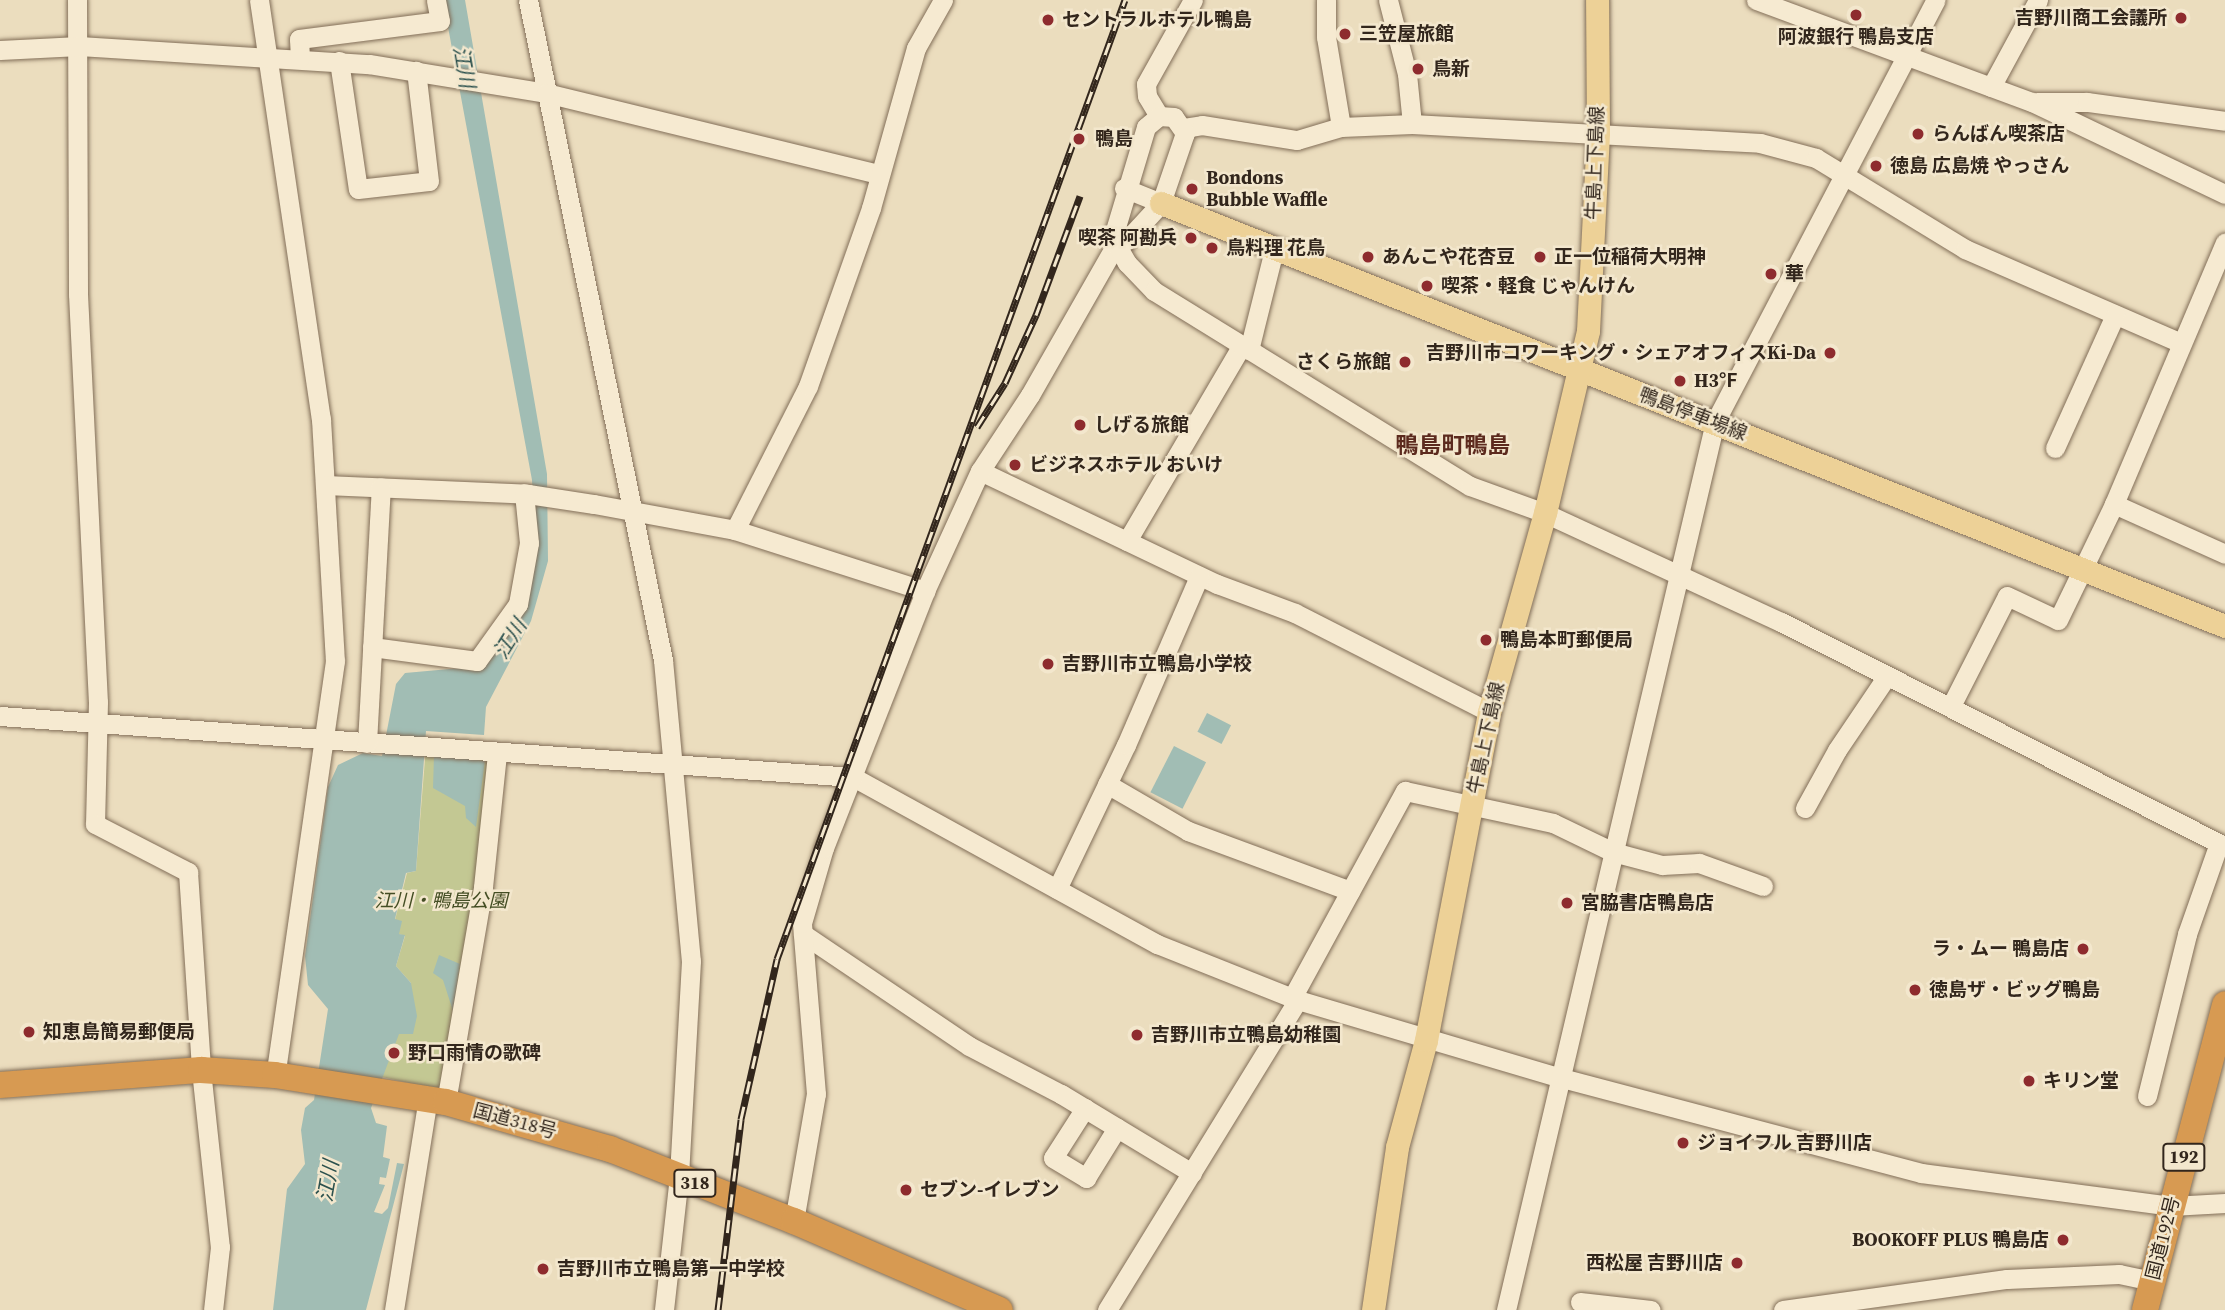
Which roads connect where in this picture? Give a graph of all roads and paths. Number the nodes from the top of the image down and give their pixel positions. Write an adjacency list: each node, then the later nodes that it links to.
1 (77, 0): 13 (street)
2 (258, 0): 15 (street)
3 (436, 0): 17 (street)
4 (528, 0): 21 (street)
5 (943, 0): 29 (street)
6 (1194, 0): 23 (street)
7 (1326, 0): 26 (street)
8 (1388, 0): 25 (street)
9 (1597, 0): 28 (main road, 牛島上下島線)
10 (1756, 0): 16 (street)
11 (1936, 0): 16 (street)
12 (2038, 0): 20 (street)
13 (79, 46): 14 (street); 15 (street); 63 (street)
14 (0, 50)
15 (267, 55): 17 (street); 44 (street)
16 (1907, 57): 20 (street); 30 (street)
17 (300, 58): 18 (street)
18 (339, 61): 19 (street); 19 (street)
19 (416, 71): 21 (street)
20 (1991, 87): 22 (street)
21 (546, 93): 29 (street); 49 (street)
22 (2032, 102): 24 (street); 32 (street)
23 (1159, 116): 27 (street); 31 (street)
24 (2225, 121)
25 (1412, 124): 26 (street); 28 (street)
26 (1340, 127): 27 (street)
27 (1184, 128): 33 (street)
28 (1598, 132): 30 (street); 40 (main road, 牛島上下島線)
29 (878, 174): 50 (street)
30 (1844, 175): 37 (street); 41 (street)
31 (1124, 188): 33 (street); 35 (street)
32 (2225, 194)
33 (1161, 203): 35 (street); 36 (main road, 鴨島停車場線)
34 (2225, 243): 38 (street)
35 (1116, 244): 39 (street); 43 (street)
36 (1274, 250): 39 (street); 40 (main road, 鴨島停車場線)
37 (2115, 315): 38 (street); 42 (street)
38 (2179, 342): 47 (street)
39 (1246, 347): 48 (street); 51 (street)
40 (1579, 371): 41 (main road, 鴨島停車場線); 48 (main road, 牛島上下島線)
41 (1715, 422): 53 (street); 54 (main road, 鴨島停車場線)
42 (2055, 448)
43 (979, 471): 51 (street); 56 (street)
44 (325, 485): 45 (street); 64 (street)
45 (381, 487): 46 (street); 58 (street)
46 (526, 493): 49 (street); 58 (street)
47 (2114, 504): 52 (street); 54 (street)
48 (1545, 513): 53 (street); 61 (main road, 牛島上下島線)
49 (633, 514): 50 (street); 67 (street)
50 (735, 530): 56 (street)
51 (1127, 541): 55 (street)
52 (2225, 554)
53 (1676, 572): 59 (street); 73 (street)
54 (2082, 572): 57 (main road, 鴨島停車場線); 60 (street)
55 (1199, 576): 61 (street); 69 (street)
56 (925, 591): 68 (street)
57 (2225, 626)
58 (372, 647): 65 (street)
59 (1887, 676): 60 (street); 71 (street)
60 (1951, 706): 72 (street)
61 (1489, 712): 70 (main road, 牛島上下島線)
62 (0, 716): 63 (street)
63 (97, 721): 64 (street); 81 (street)
64 (326, 740): 65 (street); 82 (street)
65 (371, 743): 66 (street)
66 (497, 753): 67 (street); 86 (street)
67 (671, 764): 68 (street); 90 (street)
68 (853, 777): 75 (street); 77 (street)
69 (1107, 784): 75 (street); 76 (street)
70 (1472, 804): 73 (street); 76 (street); 80 (main road, 牛島上下島線)
71 (1805, 808)
72 (2222, 845): 85 (street)
73 (1613, 852): 74 (street); 83 (street)
74 (1763, 886)
75 (1057, 889): 78 (street)
76 (1350, 891): 78 (street)
77 (803, 934): 87 (street); 93 (street)
78 (1295, 999): 80 (street); 89 (street)
79 (2225, 1004): 92 (highway, 国道192号 / 192)
80 (1426, 1040): 83 (street); 102 (main road, 牛島上下島線)
81 (201, 1070): 82 (highway, 国道318号 / 318); 84 (highway, 国道318号 / 318); 97 (street)
82 (275, 1075): 86 (highway, 国道318号 / 318)
83 (1562, 1078): 92 (street); 103 (street)
84 (0, 1085)
85 (2147, 1096)
86 (437, 1100): 90 (highway, 国道318号 / 318); 98 (street)
87 (1085, 1108): 88 (street); 88 (street)
88 (1117, 1128): 89 (street)
89 (1192, 1173): 101 (street)
90 (679, 1176): 93 (highway, 国道318号 / 318); 99 (street)
91 (2225, 1203): 92 (street)
92 (2171, 1206): 94 (highway, 国道192号 / 192)
93 (794, 1221): 100 (highway, 国道318号 / 318)
94 (2152, 1281): 96 (street); 106 (highway, 国道192号 / 192)
95 (1580, 1302): 104 (street)
96 (1822, 1308): 105 (street)
97 (213, 1310)
98 (394, 1310)
99 (664, 1310)
100 (1000, 1310)
101 (1107, 1310)
102 (1373, 1310)
103 (1506, 1310)
104 (1651, 1310)
105 (1783, 1310)
106 (2145, 1310)

